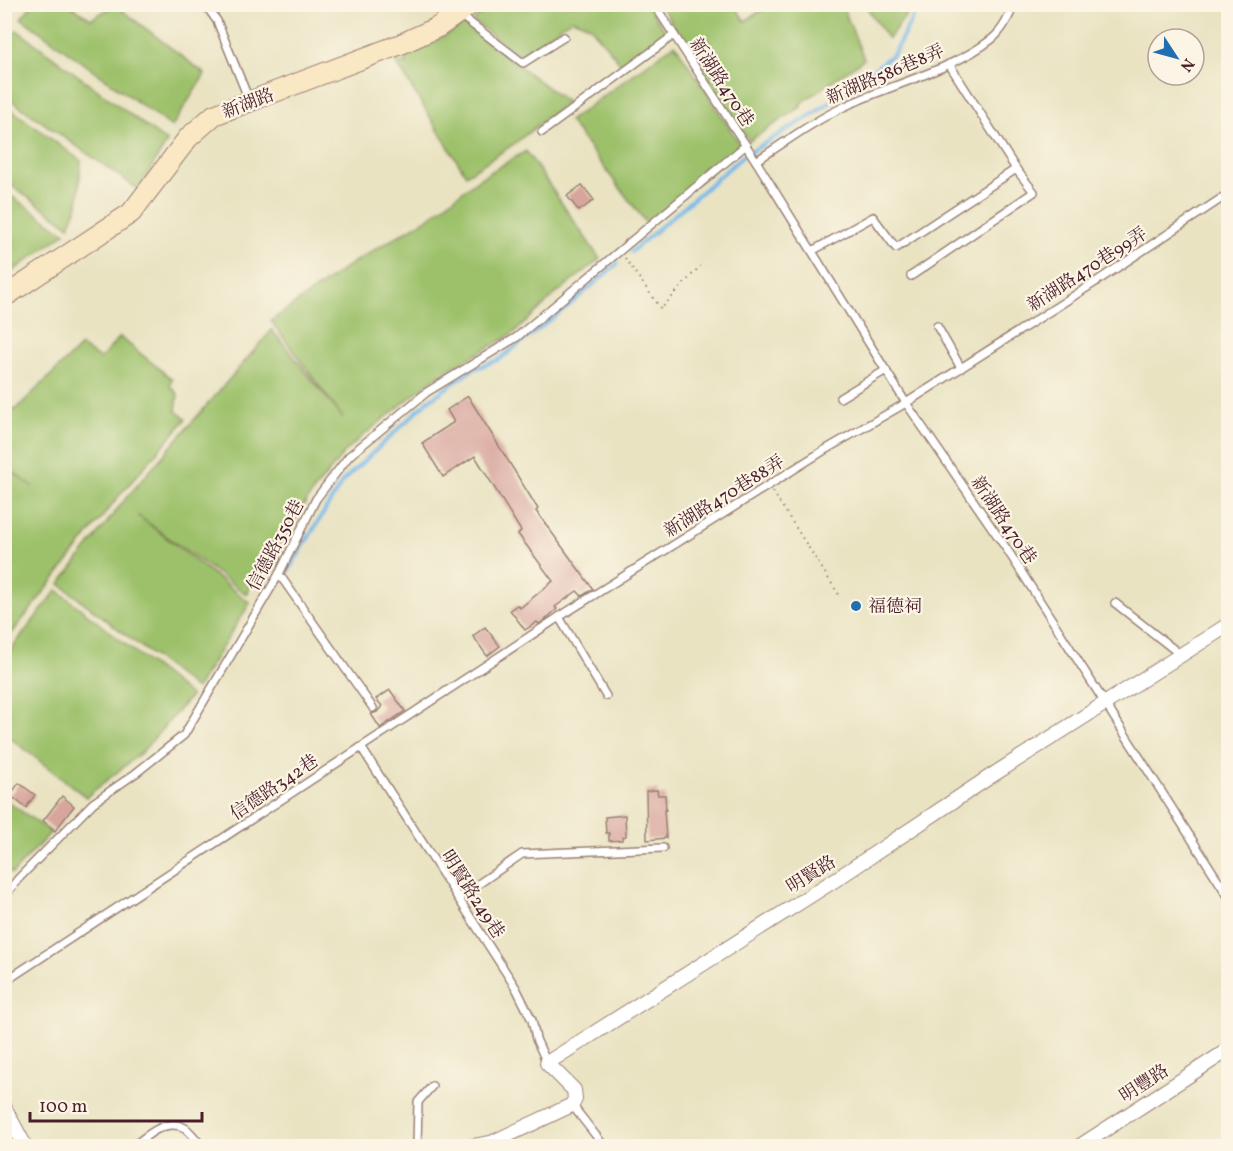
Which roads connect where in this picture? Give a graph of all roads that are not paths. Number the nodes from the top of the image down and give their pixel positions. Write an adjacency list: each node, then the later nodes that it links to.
1 (205, 4): 8 (lane)
2 (654, 4): 5 (lane, 新湖路470巷)
3 (1014, 4): 7 (lane, 新湖路586巷8弄)
4 (464, 9): 6 (lane); 8 (street, 新湖路)
5 (674, 35): 9 (lane); 10 (lane, 新湖路470巷)
6 (564, 37)
7 (949, 64): 11 (lane, 新湖路586巷8弄); 12 (lane)
8 (250, 102): 16 (street, 新湖路)
9 (542, 132)
10 (746, 145): 11 (lane, 新湖路470巷); 22 (lane, 信德路350巷)
11 (756, 161): 14 (lane, 新湖路470巷)
12 (1016, 169): 14 (lane); 15 (lane)
13 (1228, 194): 18 (lane, 新湖路470巷99弄)
14 (812, 251): 19 (lane, 新湖路470巷)
15 (911, 276)
16 (4, 297)
17 (937, 326): 18 (lane)
18 (961, 368): 21 (lane, 新湖路470巷99弄)
19 (886, 370): 20 (lane); 21 (lane, 新湖路470巷)
20 (840, 398)
21 (906, 403): 24 (lane, 新湖路470巷88弄); 28 (lane, 新湖路470巷)
22 (279, 574): 29 (lane); 33 (lane, 信德路350巷)
23 (1115, 603): 26 (lane)
24 (559, 617): 27 (lane); 30 (lane, 信德路342巷)
25 (1228, 624): 26 (street, 明賢路)
26 (1181, 655): 28 (street, 明賢路)
27 (606, 696)
28 (1105, 704): 32 (lane, 新湖路470巷); 37 (street, 明賢路)
29 (373, 708)
30 (361, 747): 34 (lane, 明賢路249巷); 35 (lane, 信德路342巷)
31 (663, 848): 34 (lane)
32 (1228, 896)
33 (4, 897)
34 (458, 898): 37 (lane, 明賢路249巷)
35 (4, 982)
36 (1228, 1050): 47 (street, 明豐路)
37 (547, 1063): 39 (street)
38 (432, 1086): 44 (lane)
39 (572, 1105): 45 (street); 46 (lane)
40 (4, 1107): 42 (street)
41 (136, 1144): 43 (lane)
42 (26, 1146)
43 (202, 1146)
44 (417, 1146)
45 (474, 1146)
46 (604, 1146)
47 (1080, 1146)

